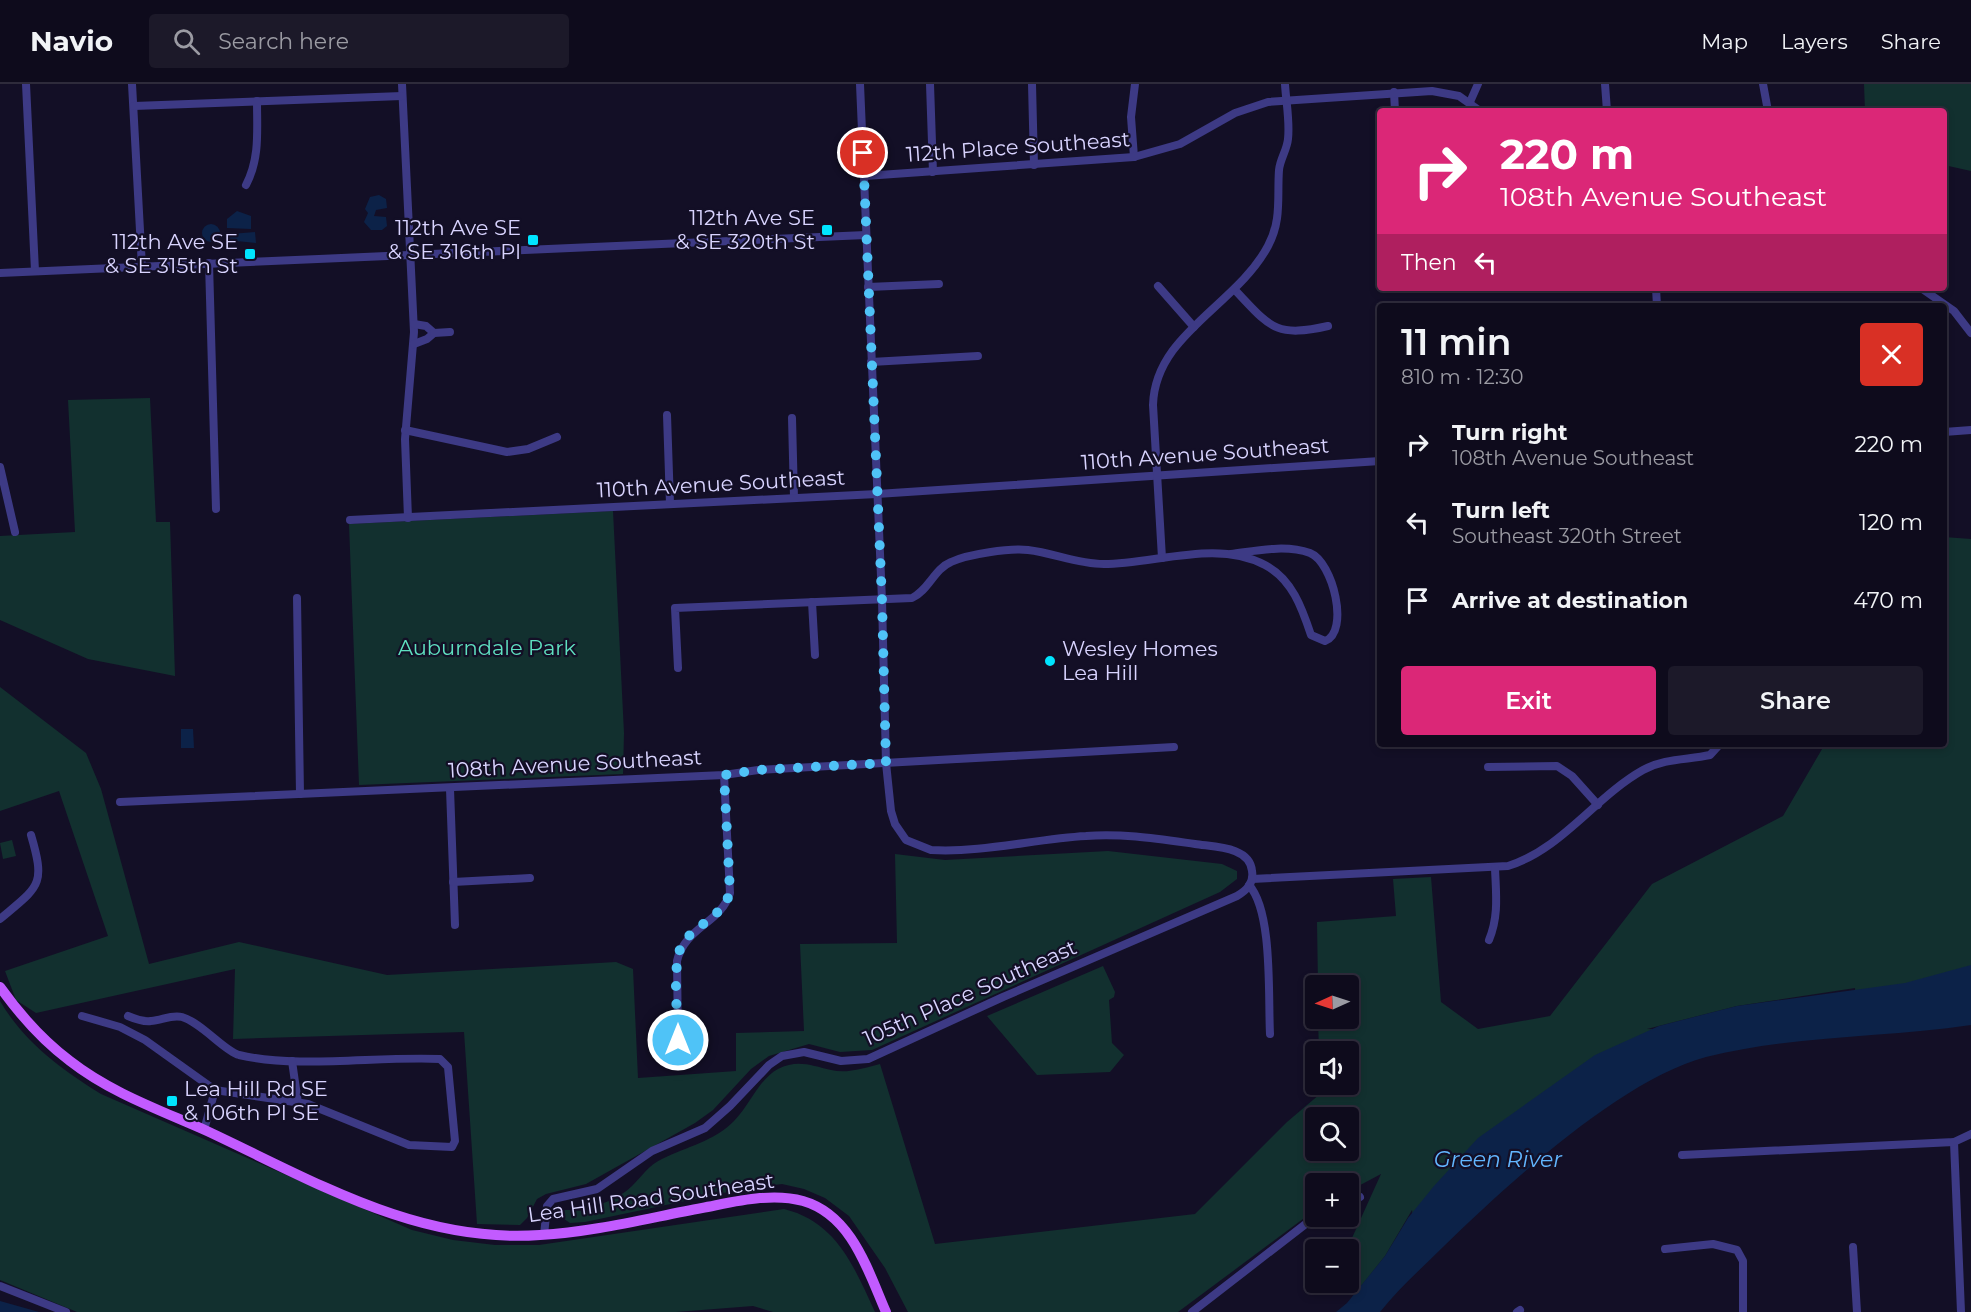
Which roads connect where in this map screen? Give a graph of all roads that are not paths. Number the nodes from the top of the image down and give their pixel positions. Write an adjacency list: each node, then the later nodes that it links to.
1 (26, 84): 31 (street)
2 (132, 84): 17 (street)
3 (402, 84): 13 (street)
4 (860, 84): 25 (street)
5 (930, 84): 24 (street)
6 (1032, 84): 23 (street)
7 (1135, 84): 22 (street)
8 (1285, 84): 14 (street)
9 (1478, 84): 16 (street)
10 (1605, 84): 20 (street)
11 (1763, 84): 21 (street)
12 (1389, 90): 14 (street, 112th Place Southeast); 16 (street, 112th Place Southeast); 18 (street)
13 (402, 96): 15 (street); 28 (street)
14 (1286, 100): 22 (street, 112th Place Southeast); 36 (street)
15 (257, 101): 17 (street); 26 (street)
16 (1470, 102): 19 (street, 112th Place Southeast)
17 (134, 106): 30 (street)
18 (1394, 108)
19 (1477, 108)
20 (1607, 108)
21 (1767, 108)
22 (1134, 157): 23 (street, 112th Place Southeast)
23 (1034, 165): 24 (street, 112th Place Southeast)
24 (933, 172): 25 (street, 112th Place Southeast)
25 (865, 176): 27 (street)
26 (246, 184)
27 (866, 235): 28 (street); 35 (street)
28 (409, 257): 29 (street); 40 (street)
29 (209, 263): 30 (street); 61 (street)
30 (142, 267): 31 (street)
31 (35, 271): 32 (street)
32 (0, 273)
33 (939, 284): 35 (street)
34 (1158, 286): 42 (street)
35 (868, 287): 48 (street)
36 (1235, 290): 41 (street); 42 (street)
37 (1925, 291): 38 (street)
38 (1943, 303)
39 (1947, 306): 45 (street)
40 (414, 324): 44 (street); 46 (street)
41 (1328, 326)
42 (1194, 327): 57 (street)
43 (450, 332): 44 (street)
44 (434, 333): 46 (street)
45 (1971, 333)
46 (414, 344): 51 (street)
47 (978, 356): 48 (street)
48 (871, 362): 58 (street)
49 (667, 415): 60 (street)
50 (792, 418): 59 (street)
51 (405, 430): 54 (street); 62 (street)
52 (1971, 430): 53 (street)
53 (1947, 432)
54 (557, 437)
55 (1377, 461): 57 (street, 110th Avenue Southeast)
56 (0, 467): 64 (street)
57 (1156, 474): 58 (street, 110th Avenue Southeast); 66 (street)
58 (877, 494): 59 (street, 110th Avenue Southeast); 68 (street)
59 (794, 498): 60 (street, 110th Avenue Southeast)
60 (670, 504): 62 (street, 110th Avenue Southeast)
61 (216, 509)
62 (408, 518): 63 (street, 110th Avenue Southeast)
63 (350, 520)
64 (15, 532)
65 (1231, 554): 65 (street); 66 (street)
66 (1162, 558): 68 (street)
67 (297, 598): 78 (street)
68 (882, 600): 69 (street); 74 (street)
69 (812, 603): 70 (street); 71 (street)
70 (814, 655)
71 (678, 668)
72 (1174, 747): 74 (street, 108th Avenue Southeast)
73 (1717, 747): 80 (street)
74 (886, 763): 76 (street, 108th Avenue Southeast); 85 (street)
75 (1488, 767): 80 (street)
76 (724, 775): 77 (street, 108th Avenue Southeast); 93 (street)
77 (450, 789): 78 (street, 108th Avenue Southeast); 84 (street)
78 (300, 794): 79 (street, 108th Avenue Southeast)
79 (120, 802)
80 (1598, 805): 82 (street)
81 (31, 835): 86 (street)
82 (1495, 868): 85 (street); 88 (street)
83 (530, 878): 84 (street)
84 (453, 882): 87 (street)
85 (1251, 882): 92 (street); 102 (street, 105th Place Southeast)
86 (0, 919)
87 (455, 925)
88 (1489, 940)
89 (0, 987): 97 (main road, Lea Hill Road Southeast)
90 (82, 1016): 95 (street)
91 (128, 1016): 94 (street)
92 (1270, 1034)
93 (678, 1040)
94 (292, 1061): 96 (street); 96 (street)
95 (215, 1090): 96 (street); 97 (street)
96 (298, 1103)
97 (204, 1130): 102 (main road, Lea Hill Road Southeast)
98 (1971, 1134): 99 (street)
99 (1954, 1142): 100 (street); 111 (street)
100 (1683, 1155)
101 (1305, 1225): 108 (street)
102 (544, 1235): 107 (main road, Lea Hill Road Southeast)
103 (1853, 1247): 110 (street)
104 (1665, 1249): 109 (street)
105 (0, 1286): 106 (street)
106 (66, 1312)
107 (886, 1312)
108 (1192, 1312)
109 (1743, 1312)
110 (1857, 1312)
111 (1961, 1312)

